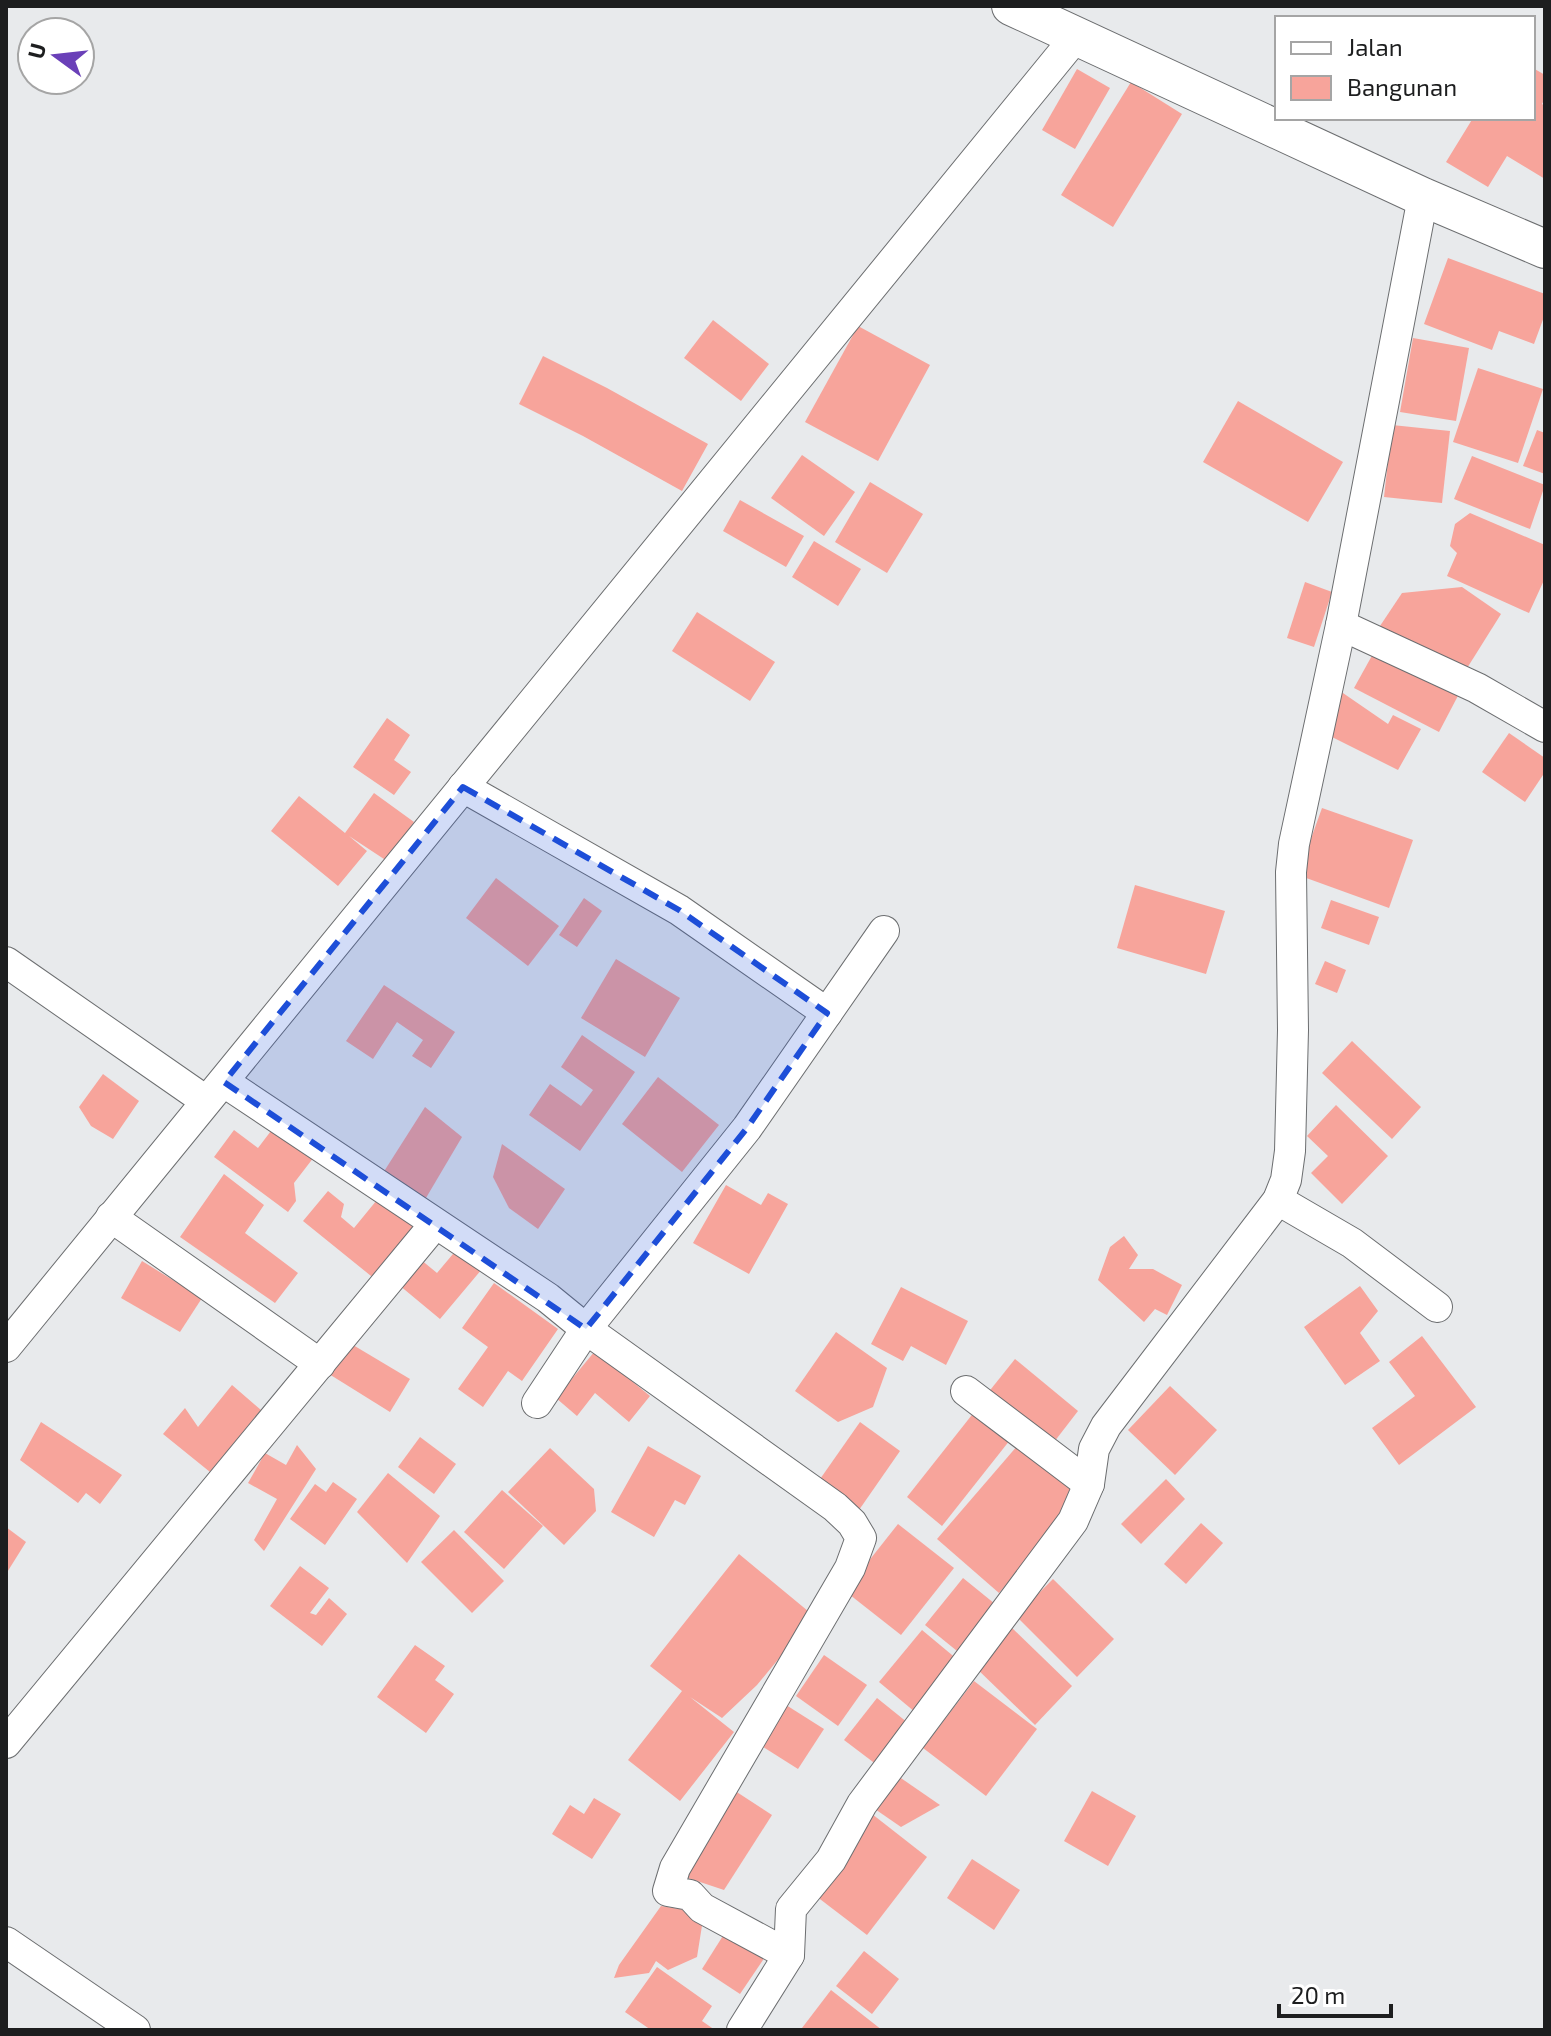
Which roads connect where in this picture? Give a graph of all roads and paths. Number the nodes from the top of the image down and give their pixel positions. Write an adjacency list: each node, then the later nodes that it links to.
1 (1011, 6): 2 (street)
2 (1075, 38): 3 (street); 7 (street)
3 (1423, 197): 4 (street); 5 (street)
4 (1545, 249)
5 (1341, 625): 6 (street); 12 (street)
6 (1545, 727)
7 (463, 787): 10 (street); 11 (street)
8 (884, 931): 10 (street)
9 (6, 962): 11 (street)
10 (827, 1013): 16 (street)
11 (215, 1092): 13 (street); 14 (street)
12 (1278, 1200): 15 (street); 21 (street)
13 (111, 1217): 17 (street); 18 (street)
14 (435, 1224): 16 (street); 18 (street)
15 (1437, 1307)
16 (586, 1329): 20 (street); 24 (street)
17 (6, 1347)
18 (320, 1364): 22 (street)
19 (966, 1391): 21 (street)
20 (537, 1403)
21 (1089, 1484): 24 (street)
22 (6, 1743)
23 (6, 1942): 25 (street)
24 (789, 1955): 26 (street)
25 (135, 2030)
26 (742, 2030)

